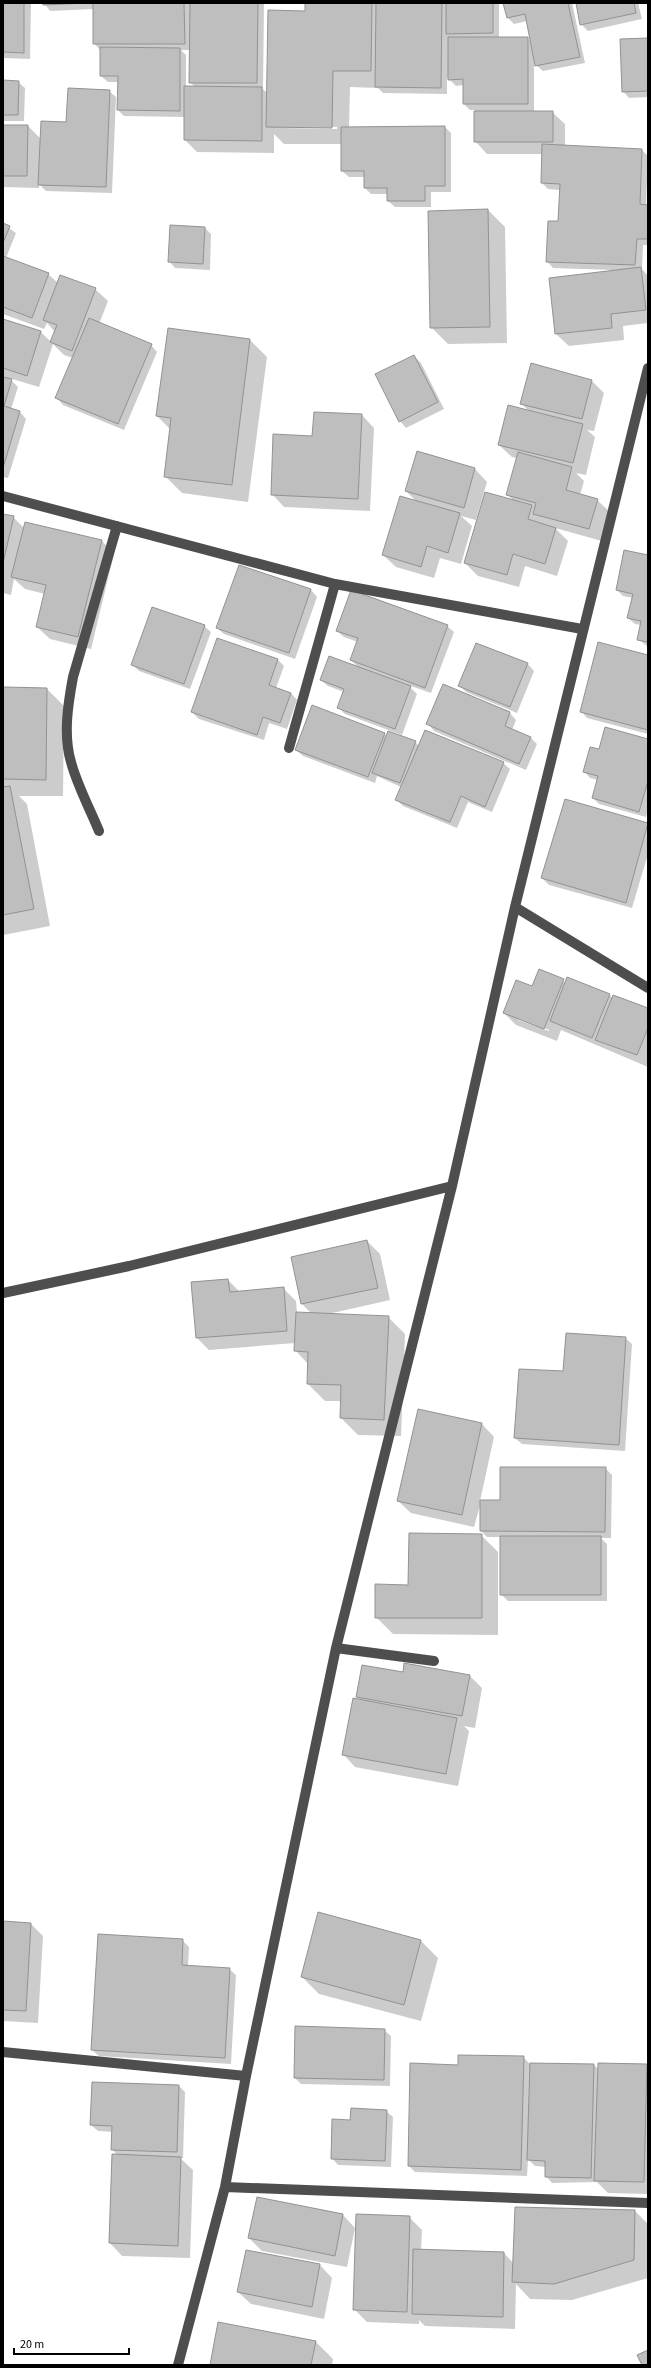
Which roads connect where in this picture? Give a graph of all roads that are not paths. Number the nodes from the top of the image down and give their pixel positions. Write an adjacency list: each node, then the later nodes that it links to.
1 (648, 368): 5 (street)
2 (3, 496): 3 (street)
3 (117, 526): 4 (street); 7 (street)
4 (336, 584): 5 (street); 6 (street)
5 (582, 629): 8 (street)
6 (289, 748)
7 (99, 831)
8 (515, 907): 9 (street); 10 (street)
9 (648, 988)
10 (452, 1186): 11 (street); 12 (street)
11 (3, 1293)
12 (336, 1648): 13 (street); 15 (street)
13 (434, 1661)
14 (3, 2052): 15 (street)
15 (246, 2076): 16 (street)
16 (225, 2187): 17 (street); 18 (street)
17 (648, 2203)
18 (178, 2365)

